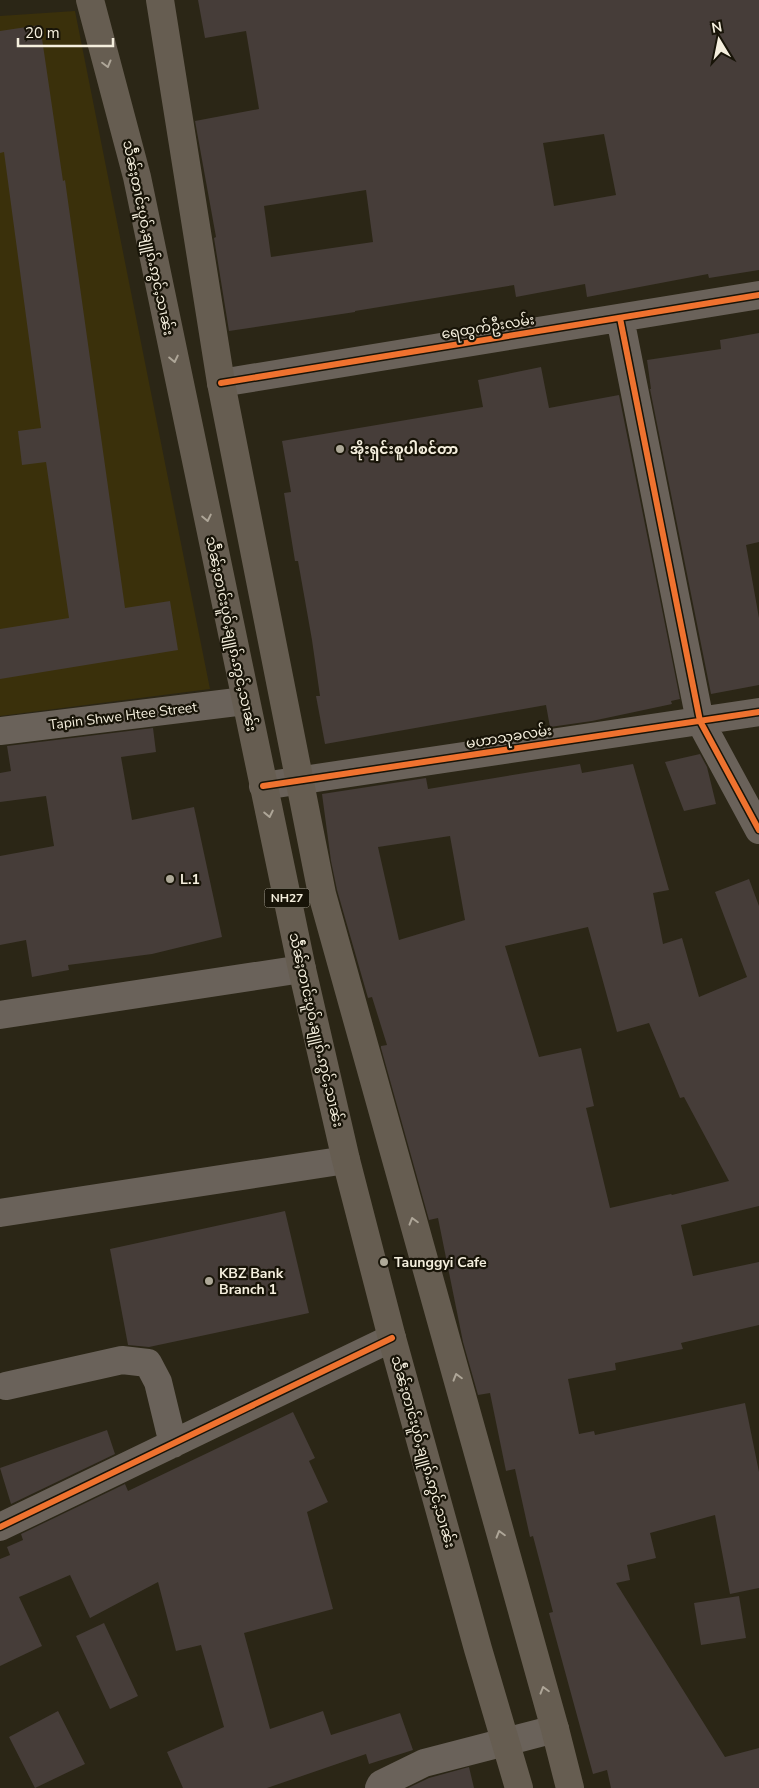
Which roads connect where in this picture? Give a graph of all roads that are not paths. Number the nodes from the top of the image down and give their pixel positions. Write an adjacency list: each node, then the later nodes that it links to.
1 (90, 0): 6 (highway, သဵႅၼ်ႈတၢင်းပူဝ်ႇၶျူၵ်ႉဢွင်ႇသၢၼ်း / NH27, one-way to 6)
2 (160, 0): 5 (highway, NH27)
3 (759, 295): 4 (street, ရေထွက်ဦးလမ်း)
4 (620, 318): 5 (street, ရေထွက်ဦးလမ်း); 8 (street)
5 (221, 383): 10 (highway, NH27)
6 (245, 701): 9 (street, Tapin Shwe Htee Street); 11 (highway, သဵႅၼ်ႈတၢင်းပူဝ်ႇၶျူၵ်ႉဢွင်ႇသၢၼ်း / NH27)
7 (759, 712): 8 (street, မဟာသုခလမ်း)
8 (700, 721): 10 (street, မဟာသုခလမ်း); 12 (street)
9 (0, 731)
10 (300, 781): 11 (street, မဟာသုခလမ်း); 21 (highway, NH27, one-way to 10)
11 (263, 786): 13 (highway, သဵႅၼ်ႈတၢင်းပူဝ်ႇၶျူၵ်ႉဢွင်ႇသၢၼ်း / NH27, one-way to 13)
12 (759, 830)
13 (302, 969): 14 (street); 15 (highway, သဵႅၼ်ႈတၢင်းပူဝ်ႇၶျူၵ်ႉဢွင်ႇသၢၼ်း / NH27)
14 (0, 1015)
15 (346, 1160): 16 (street); 17 (highway, သဵႅၼ်ႈတၢင်းပူဝ်ႇၶျူၵ်ႉဢွင်ႇသၢၼ်း / NH27)
16 (0, 1213)
17 (392, 1338): 19 (street); 22 (highway, သဵႅၼ်ႈတၢင်းပူဝ်ႇၶျူၵ်ႉဢွင်ႇသၢၼ်း / NH27)
18 (6, 1386): 19 (street)
19 (173, 1444): 20 (street)
20 (0, 1527)
21 (555, 1729): 22 (street); 25 (highway, NH27)
22 (505, 1741): 23 (street); 24 (highway, သဵႅၼ်ႈတၢင်းပူဝ်ႇၶျူၵ်ႉဢွင်ႇသၢၼ်း / NH27)
23 (379, 1788)
24 (519, 1788)
25 (570, 1788)

